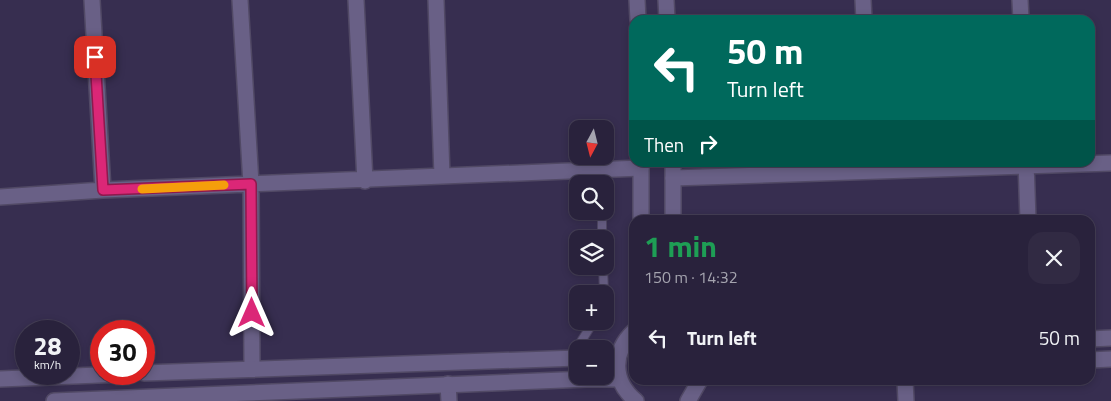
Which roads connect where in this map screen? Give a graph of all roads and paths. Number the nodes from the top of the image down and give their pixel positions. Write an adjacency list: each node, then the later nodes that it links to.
1 (92, 0): 25 (street)
2 (240, 0): 24 (street)
3 (356, 0): 23 (street)
4 (436, 0): 22 (street)
5 (638, 0): 9 (street)
6 (666, 0): 10 (street)
7 (863, 0): 11 (street)
8 (1020, 0): 12 (street)
9 (638, 15)
10 (667, 15)
11 (864, 15)
12 (1020, 15)
13 (1095, 163): 14 (street)
14 (1111, 163)
15 (629, 166): 20 (street)
16 (641, 167): 27 (street)
17 (871, 167): 19 (street)
18 (1026, 167): 29 (street)
19 (673, 170): 28 (street)
20 (575, 171): 21 (lane); 22 (street)
21 (577, 175)
22 (442, 176): 23 (street)
23 (365, 180): 24 (street)
24 (251, 184): 25 (street); 38 (street)
25 (103, 190): 26 (street)
26 (0, 198)
27 (641, 215)
28 (673, 215)
29 (1028, 215)
30 (629, 336): 33 (street)
31 (1111, 338): 32 (street)
32 (1095, 339)
33 (614, 354)
34 (569, 359): 38 (street)
35 (1111, 359): 36 (street)
36 (1095, 360)
37 (614, 362): 42 (street)
38 (252, 369): 39 (street)
39 (155, 373)
40 (90, 375): 41 (street)
41 (0, 378)
42 (620, 379): 43 (street); 48 (street)
43 (448, 384): 46 (street); 47 (street)
44 (697, 385): 49 (street)
45 (906, 385): 50 (street)
46 (54, 401)
47 (449, 401)
48 (636, 401)
49 (688, 401)
50 (906, 401)

